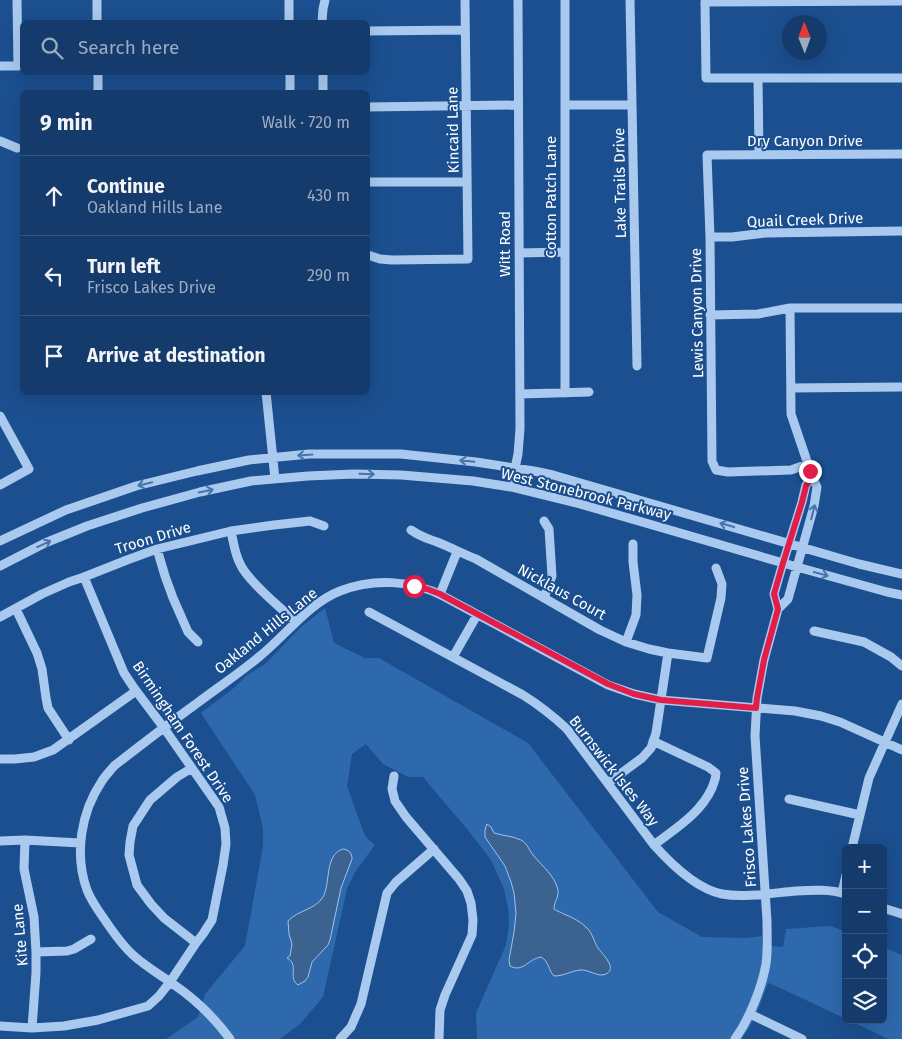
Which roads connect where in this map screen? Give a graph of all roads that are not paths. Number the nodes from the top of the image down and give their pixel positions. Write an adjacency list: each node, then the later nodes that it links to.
1 (17, 0): 17 (street)
2 (96, 0): 12 (street)
3 (289, 0): 13 (street)
4 (325, 0): 14 (street)
5 (465, 0): 15 (street, Kincaid Lane)
6 (518, 0): 27 (street, Witt Road)
7 (565, 0): 28 (street, Cotton Patch Lane)
8 (630, 0): 26 (street, Lake Trails Drive)
9 (876, 0): 10 (street); 21 (street)
10 (887, 0): 11 (street)
11 (902, 1)
12 (97, 20)
13 (289, 20)
14 (322, 20)
15 (465, 30): 16 (street); 29 (street, Kincaid Lane)
16 (370, 31)
17 (0, 66)
18 (98, 75): 23 (street)
19 (290, 75): 24 (street)
20 (322, 75): 25 (street)
21 (758, 78): 22 (street); 35 (street)
22 (902, 78)
23 (98, 90)
24 (290, 90)
25 (323, 90)
26 (632, 104): 28 (street); 46 (street, Lake Trails Drive)
27 (518, 105): 29 (street); 41 (street, Witt Road)
28 (565, 105): 40 (street, Cotton Patch Lane)
29 (466, 106): 30 (street); 37 (street, Kincaid Lane)
30 (370, 107)
31 (0, 141): 32 (street)
32 (17, 148)
33 (902, 154): 35 (street, Dry Canyon Drive)
34 (707, 155): 35 (street, Dry Canyon Drive); 39 (street, Lewis Canyon Drive)
35 (759, 155)
36 (370, 182): 37 (street)
37 (467, 182): 42 (street, Kincaid Lane)
38 (902, 232): 39 (street, Quail Creek Drive)
39 (710, 237): 45 (street, Lewis Canyon Drive)
40 (565, 252): 41 (street); 50 (street, Cotton Patch Lane)
41 (519, 253): 51 (street, Witt Road)
42 (370, 256)
43 (790, 308): 44 (street); 45 (street); 48 (street, Frisco Lakes Drive)
44 (902, 308)
45 (710, 315): 55 (street, Lewis Canyon Drive)
46 (637, 366)
47 (902, 387): 48 (street)
48 (791, 388): 55 (street, Frisco Lakes Drive)
49 (589, 392): 50 (street)
50 (565, 393): 51 (street)
51 (520, 394): 56 (street, Witt Road)
52 (266, 395): 54 (street)
53 (0, 416): 59 (street)
54 (273, 458): 56 (street, West Stonebrook Parkway, one-way to 54); 58 (street); 65 (street, West Stonebrook Parkway, one-way to 65)
55 (808, 464): 57 (street, Frisco Lakes Drive)
56 (515, 468): 60 (street, Witt Road); 67 (street, West Stonebrook Parkway, one-way to 56)
57 (812, 476): 67 (street, Frisco Lakes Drive); 68 (street, Frisco Lakes Drive, one-way to 57)
58 (275, 479): 60 (street, West Stonebrook Parkway, one-way to 60); 72 (street, West Stonebrook Parkway, one-way to 58)
59 (0, 485)
60 (511, 487): 71 (street, West Stonebrook Parkway)
61 (544, 521): 79 (street)
62 (324, 526): 64 (street, Troon Drive)
63 (411, 530): 70 (street, Nicklaus Court)
64 (232, 531): 69 (street, Troon Drive); 85 (street)
65 (0, 541)
66 (633, 544): 88 (street)
67 (789, 544): 68 (street, West Stonebrook Parkway); 71 (street, Frisco Lakes Drive)
68 (803, 548): 73 (street, Frisco Lakes Drive); 75 (street, West Stonebrook Parkway)
69 (158, 549): 76 (street, Troon Drive); 87 (street)
70 (457, 552): 77 (street); 79 (street, Nicklaus Court)
71 (783, 563): 73 (street, West Stonebrook Parkway); 81 (street, Frisco Lakes Drive)
72 (0, 566)
73 (797, 567): 78 (street, West Stonebrook Parkway, one-way to 78); 81 (street, Frisco Lakes Drive)
74 (716, 568): 89 (street, Nicklaus Court)
75 (902, 574)
76 (84, 577): 80 (street, Troon Drive); 92 (street, Birmingham Forest Drive)
77 (440, 594): 83 (street, Oakland Hills Lane); 85 (street, Oakland Hills Lane)
78 (902, 595)
79 (544, 598): 88 (street, Nicklaus Court)
80 (16, 608): 84 (street, Troon Drive); 97 (street)
81 (778, 609): 95 (street, Frisco Lakes Drive)
82 (369, 612): 90 (street, Burnswick Isles Way)
83 (477, 615): 90 (street); 93 (street, Oakland Hills Lane)
84 (0, 617)
85 (296, 622): 96 (street, Oakland Hills Lane)
86 (814, 631): 91 (street)
87 (198, 642)
88 (626, 642): 89 (street, Nicklaus Court)
89 (668, 653): 93 (street)
90 (453, 657): 104 (street, Burnswick Isles Way)
91 (902, 666)
92 (136, 691): 96 (street, Birmingham Forest Drive); 97 (street)
93 (661, 700): 95 (street, Oakland Hills Lane); 98 (street)
94 (902, 704): 99 (street)
95 (756, 708): 99 (street, Oakland Hills Lane); 113 (street, Frisco Lakes Drive)
96 (164, 728): 102 (street, Birmingham Forest Drive); 109 (street, Oakland Hills Lane)
97 (69, 740): 101 (street)
98 (653, 741): 104 (street); 111 (street)
99 (885, 743): 100 (street, Oakland Hills Lane); 106 (street)
100 (902, 750)
101 (0, 759)
102 (192, 768): 118 (street, Birmingham Forest Drive); 118 (street)
103 (394, 776): 112 (street)
104 (608, 783): 111 (street, Burnswick Isles Way)
105 (789, 799): 106 (street)
106 (860, 815): 110 (street)
107 (25, 840): 108 (street); 109 (street); 119 (street, Kite Lane)
108 (0, 841)
109 (80, 843): 120 (street, Oakland Hills Lane)
110 (853, 844)
111 (654, 845): 113 (street, Burnswick Isles Way)
112 (434, 849): 126 (street); 127 (street)
113 (766, 893): 114 (street, Burnswick Isles Way); 121 (street, Frisco Lakes Drive)
114 (842, 894)
115 (887, 909): 116 (street)
116 (902, 914)
117 (91, 939): 119 (street)
118 (196, 943): 120 (street, Birmingham Forest Drive)
119 (36, 952): 123 (street, Kite Lane)
120 (170, 982): 123 (street, Birmingham Forest Drive); 125 (street, Oakland Hills Lane)
121 (750, 1014): 124 (street); 128 (street, Frisco Lakes Drive)
122 (0, 1026): 123 (street, Birmingham Forest Drive)
123 (32, 1028)
124 (796, 1038)
125 (230, 1039)
126 (340, 1039)
127 (439, 1039)
128 (735, 1039)

